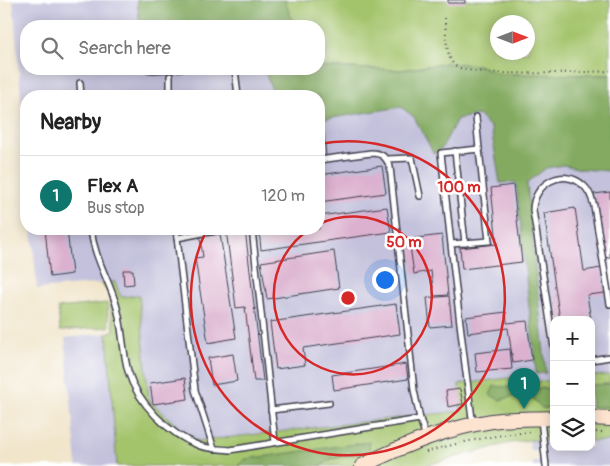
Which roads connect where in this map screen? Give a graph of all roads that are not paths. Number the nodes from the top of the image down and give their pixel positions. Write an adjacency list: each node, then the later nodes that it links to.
1 (236, 75): 6 (lane)
2 (170, 76): 5 (lane)
3 (80, 83): 4 (lane)
4 (81, 90)
5 (170, 90)
6 (237, 90)
7 (476, 117): 8 (lane)
8 (479, 149): 9 (lane); 18 (lane)
9 (455, 151): 18 (lane); 19 (lane)
10 (325, 159): 11 (lane)
11 (387, 159): 12 (lane); 27 (lane)
12 (420, 196)
13 (92, 235): 33 (lane)
14 (177, 235): 17 (lane)
15 (193, 235): 17 (lane)
16 (253, 235): 25 (lane)
17 (177, 238): 33 (lane)
18 (465, 243): 19 (lane)
19 (451, 244): 30 (lane)
20 (610, 304): 21 (lane)
21 (550, 322)
22 (610, 357): 23 (lane)
23 (595, 359)
24 (329, 403): 25 (lane)
25 (271, 410): 32 (lane)
26 (595, 418): 28 (main road)
27 (420, 419): 31 (lane); 32 (lane)
28 (610, 419)
29 (546, 423): 30 (main road); 35 (lane)
30 (473, 424): 31 (main road)
31 (426, 438): 34 (main road)
32 (275, 442): 33 (lane)
33 (214, 449)
34 (362, 466)
35 (546, 466)

